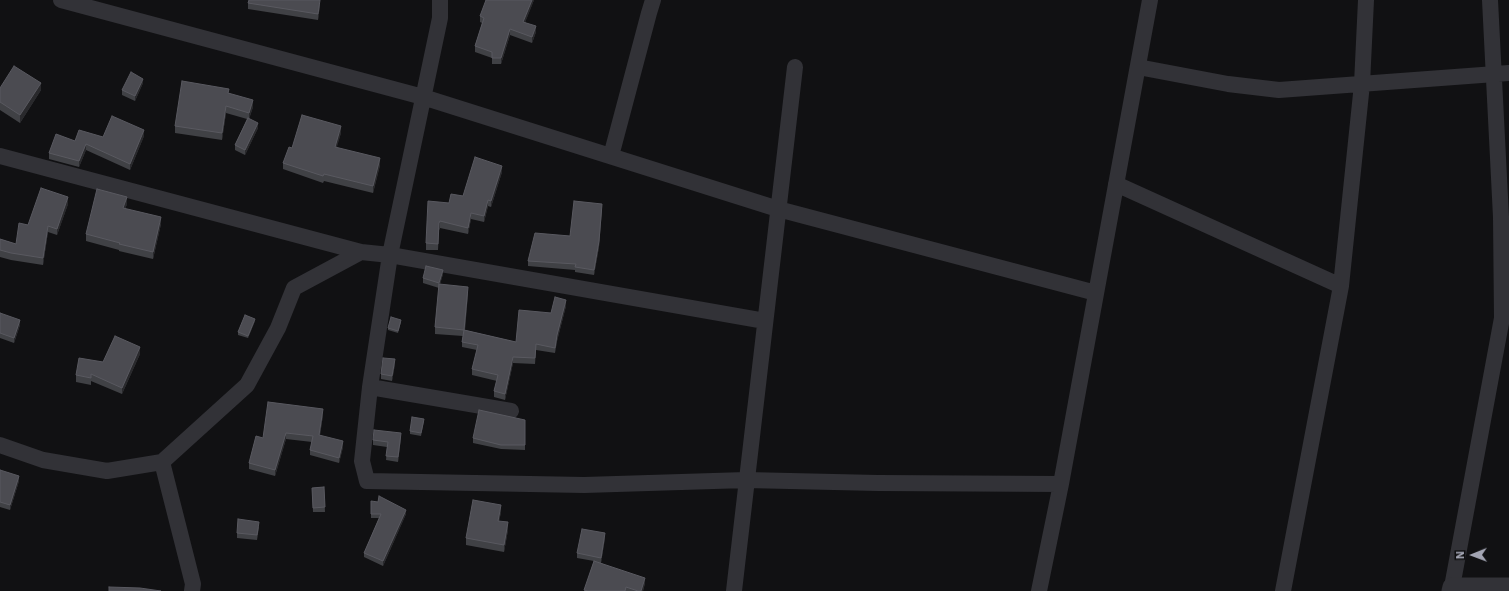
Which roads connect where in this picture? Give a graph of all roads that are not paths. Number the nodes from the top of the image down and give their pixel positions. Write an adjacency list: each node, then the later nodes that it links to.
1 (61, 0): 11 (street)
2 (440, 0): 11 (street)
3 (653, 0): 13 (street)
4 (1150, 0): 8 (street)
5 (1366, 0): 10 (street)
6 (1490, 0): 9 (street)
7 (795, 67): 15 (street)
8 (1138, 67): 10 (street); 14 (street)
9 (1502, 74): 10 (street); 28 (street)
10 (1362, 84): 18 (street)
11 (423, 97): 13 (street); 17 (street)
12 (0, 156): 16 (street)
13 (611, 156): 15 (street)
14 (1116, 184): 18 (street); 19 (street)
15 (778, 209): 19 (street); 20 (street)
16 (361, 252): 17 (street); 24 (street)
17 (390, 255): 20 (street); 21 (street)
18 (1341, 286): 32 (street)
19 (1096, 293): 26 (street)
20 (765, 322): 25 (street)
21 (370, 387): 22 (street); 25 (street)
22 (511, 411)
23 (0, 445): 24 (street)
24 (162, 462): 29 (street)
25 (746, 480): 26 (street); 30 (street)
26 (1061, 484): 31 (street)
27 (1509, 587): 28 (street)
28 (1452, 589)
29 (192, 591)
30 (734, 591)
31 (1039, 591)
32 (1283, 591)

